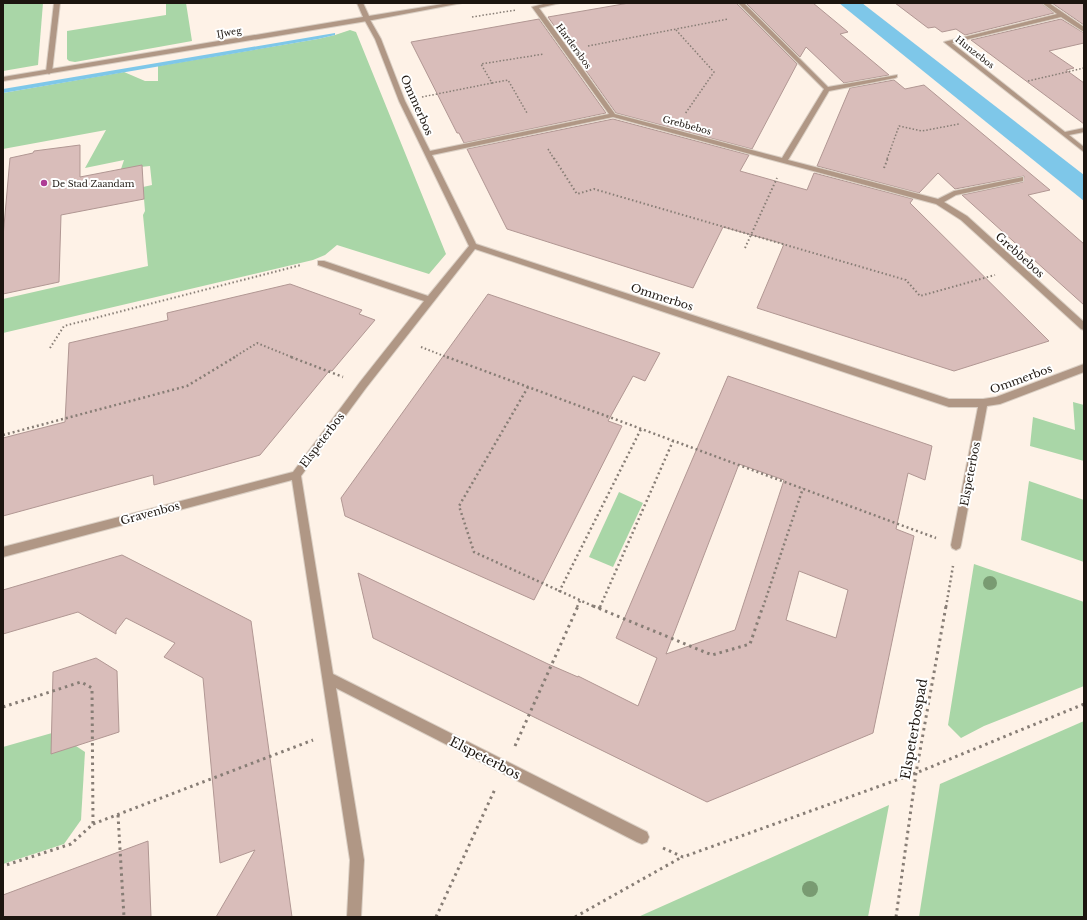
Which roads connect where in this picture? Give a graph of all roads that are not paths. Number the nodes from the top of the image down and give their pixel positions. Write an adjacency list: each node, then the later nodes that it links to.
1 (57, 3): 10 (street)
2 (360, 3): 8 (street, Ommerbos)
3 (459, 3): 8 (street, IJweg)
4 (558, 3): 14 (street, Hardersbos)
5 (741, 3): 13 (street)
6 (1045, 3): 7 (street)
7 (1060, 15): 9 (street); 16 (street, Hunzebos)
8 (367, 18): 10 (street, IJweg); 18 (street, Ommerbos)
9 (1084, 30)
10 (49, 72): 12 (street, IJweg)
11 (896, 76): 13 (street)
12 (3, 79)
13 (827, 89): 19 (street)
14 (613, 115): 18 (street, Grebbebos); 19 (street, Grebbebos)
15 (1084, 130): 16 (street)
16 (1064, 134): 17 (street, Hunzebos)
17 (1084, 150)
18 (427, 154): 22 (street, Ommerbos)
19 (784, 161): 21 (street, Grebbebos)
20 (1020, 180): 21 (street)
21 (939, 202): 25 (street, Grebbebos)
22 (473, 246): 24 (street, Elspeterbos); 27 (street, Ommerbos)
23 (321, 263): 24 (street)
24 (430, 300): 28 (street, Elspeterbos)
25 (1084, 327)
26 (1084, 368): 27 (street, Ommerbos)
27 (983, 403): 29 (street, Elspeterbos)
28 (296, 475): 30 (street, Gravenbos); 31 (street, Elspeterbos)
29 (956, 545)
30 (3, 552)
31 (328, 678): 32 (street, Elspeterbos); 33 (street, Elspeterbos)
32 (642, 837)
33 (354, 917)

